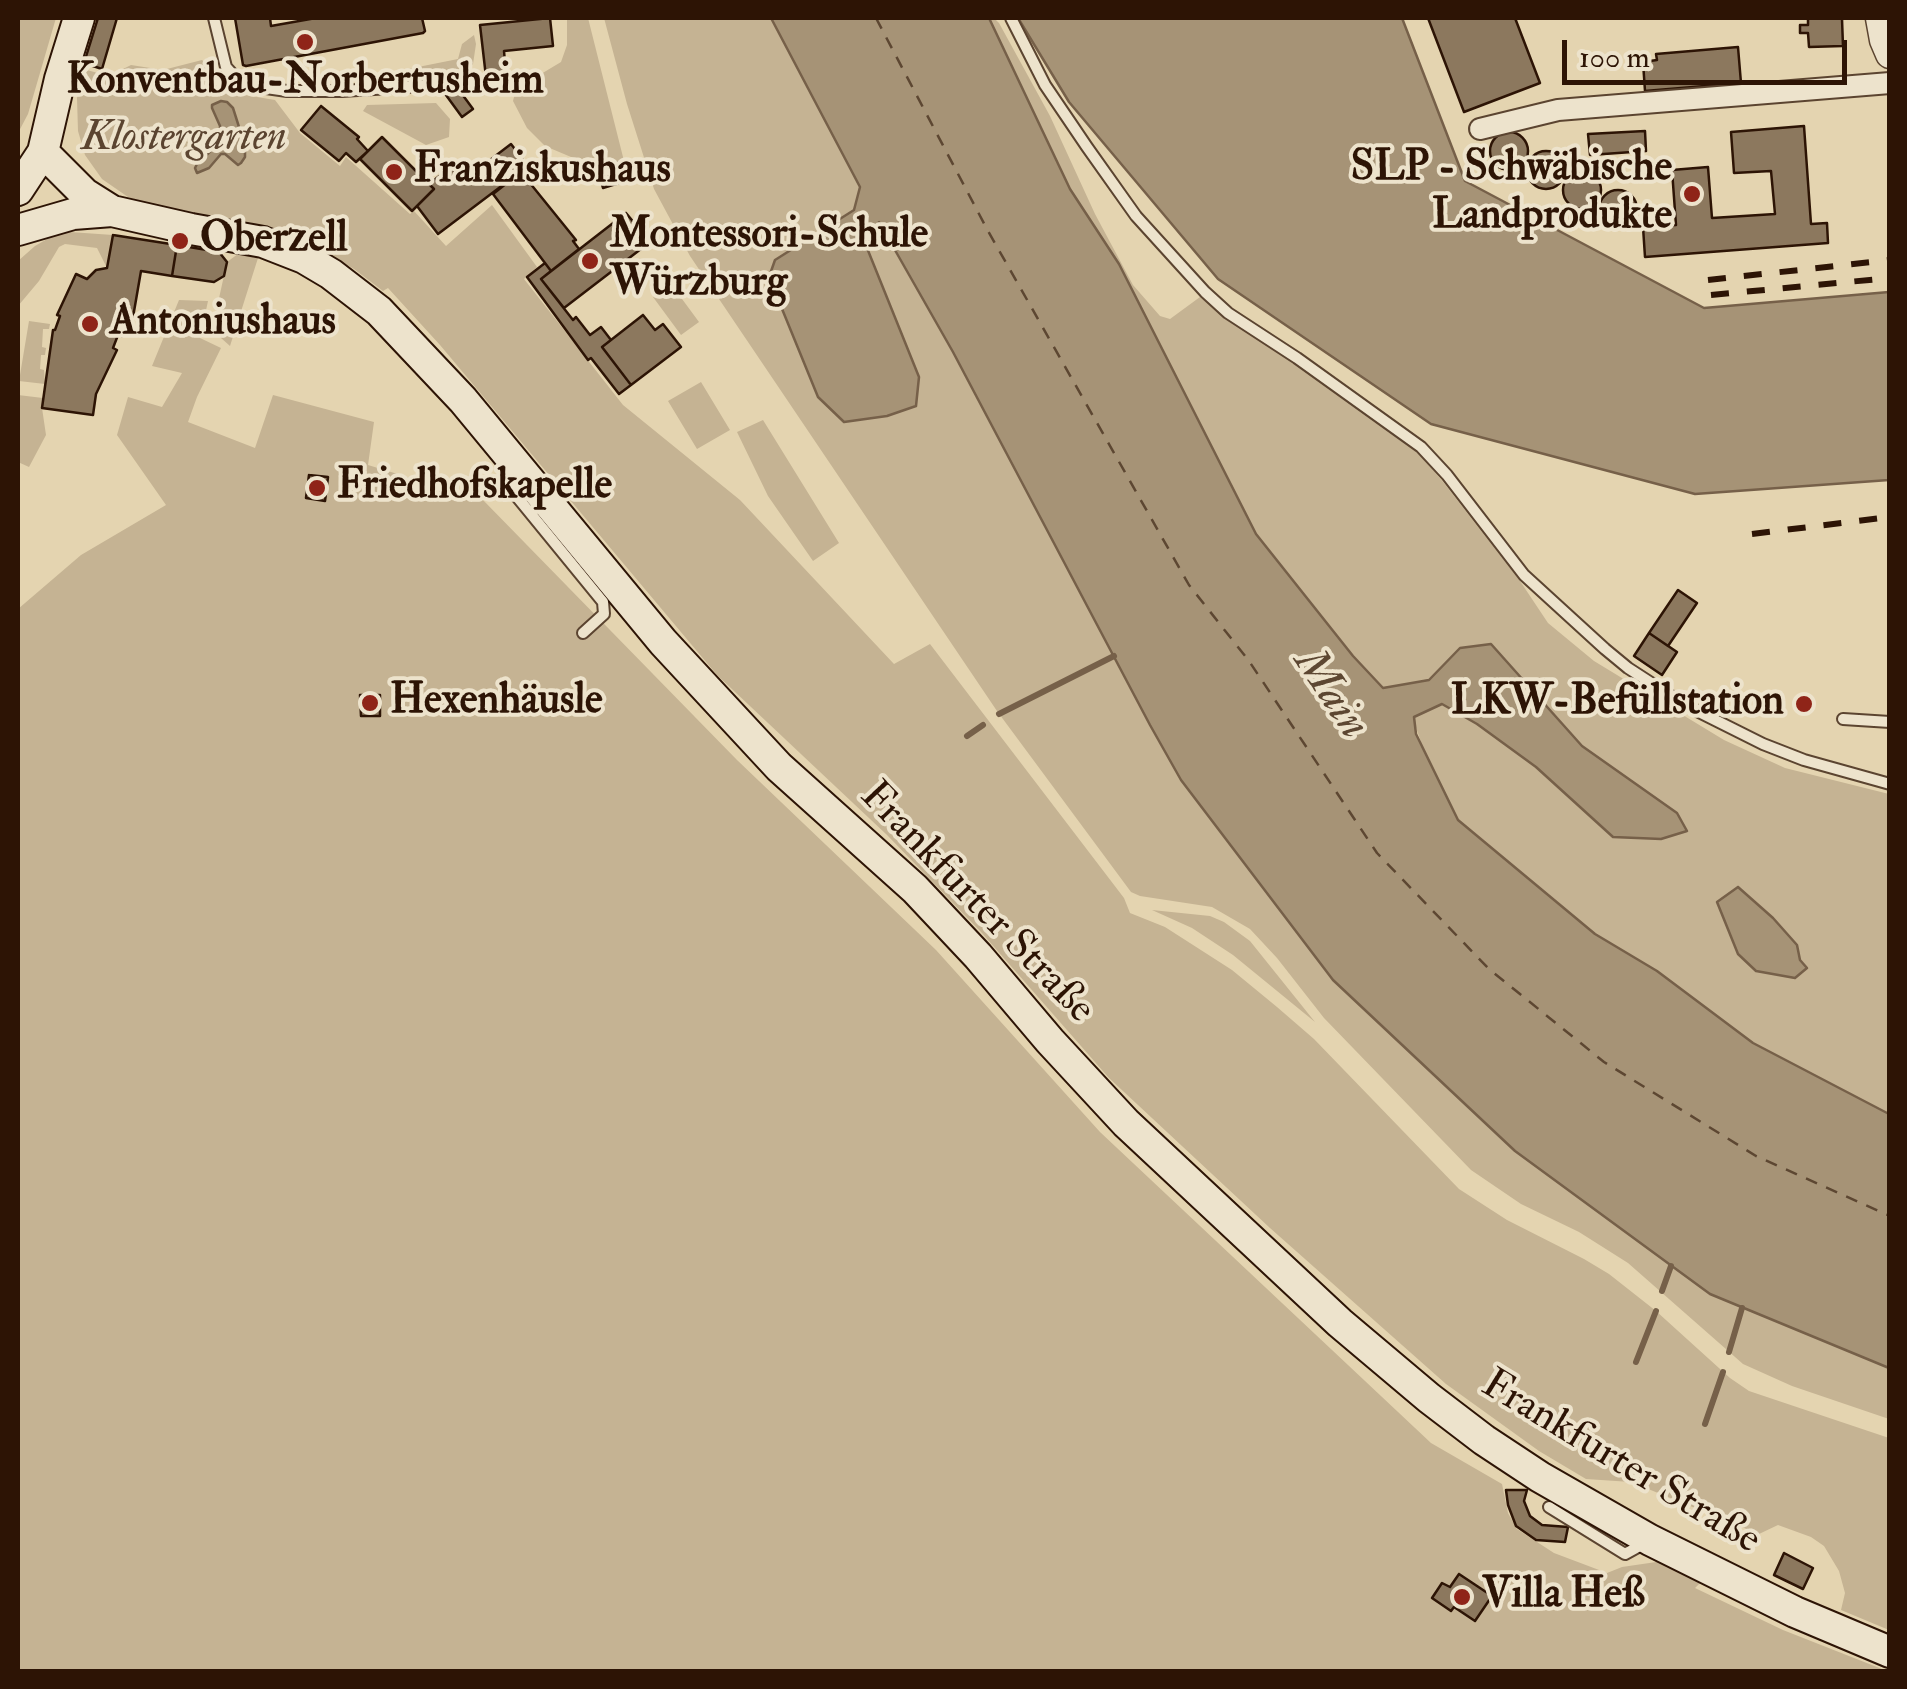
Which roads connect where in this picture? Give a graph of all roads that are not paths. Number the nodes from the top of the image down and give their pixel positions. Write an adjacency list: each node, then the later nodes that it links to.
1 (79, 18): 9 (main road)
2 (214, 18): 6 (lane)
3 (1011, 18): 17 (lane)
4 (1880, 18): 5 (street)
5 (1890, 54)
6 (471, 83)
7 (1890, 83): 8 (street)
8 (1480, 129)
9 (39, 169): 10 (main road, Frankfurter Straße); 11 (main road)
10 (112, 211): 12 (main road); 13 (main road, Frankfurter Straße)
11 (18, 218)
12 (18, 230)
13 (524, 474): 14 (lane); 19 (main road, Frankfurter Straße)
14 (583, 633)
15 (1843, 719): 16 (lane)
16 (1890, 722)
17 (1890, 784)
18 (1549, 1508): 19 (lane)
19 (1650, 1540): 20 (main road, Frankfurter Straße)
20 (1890, 1652)

